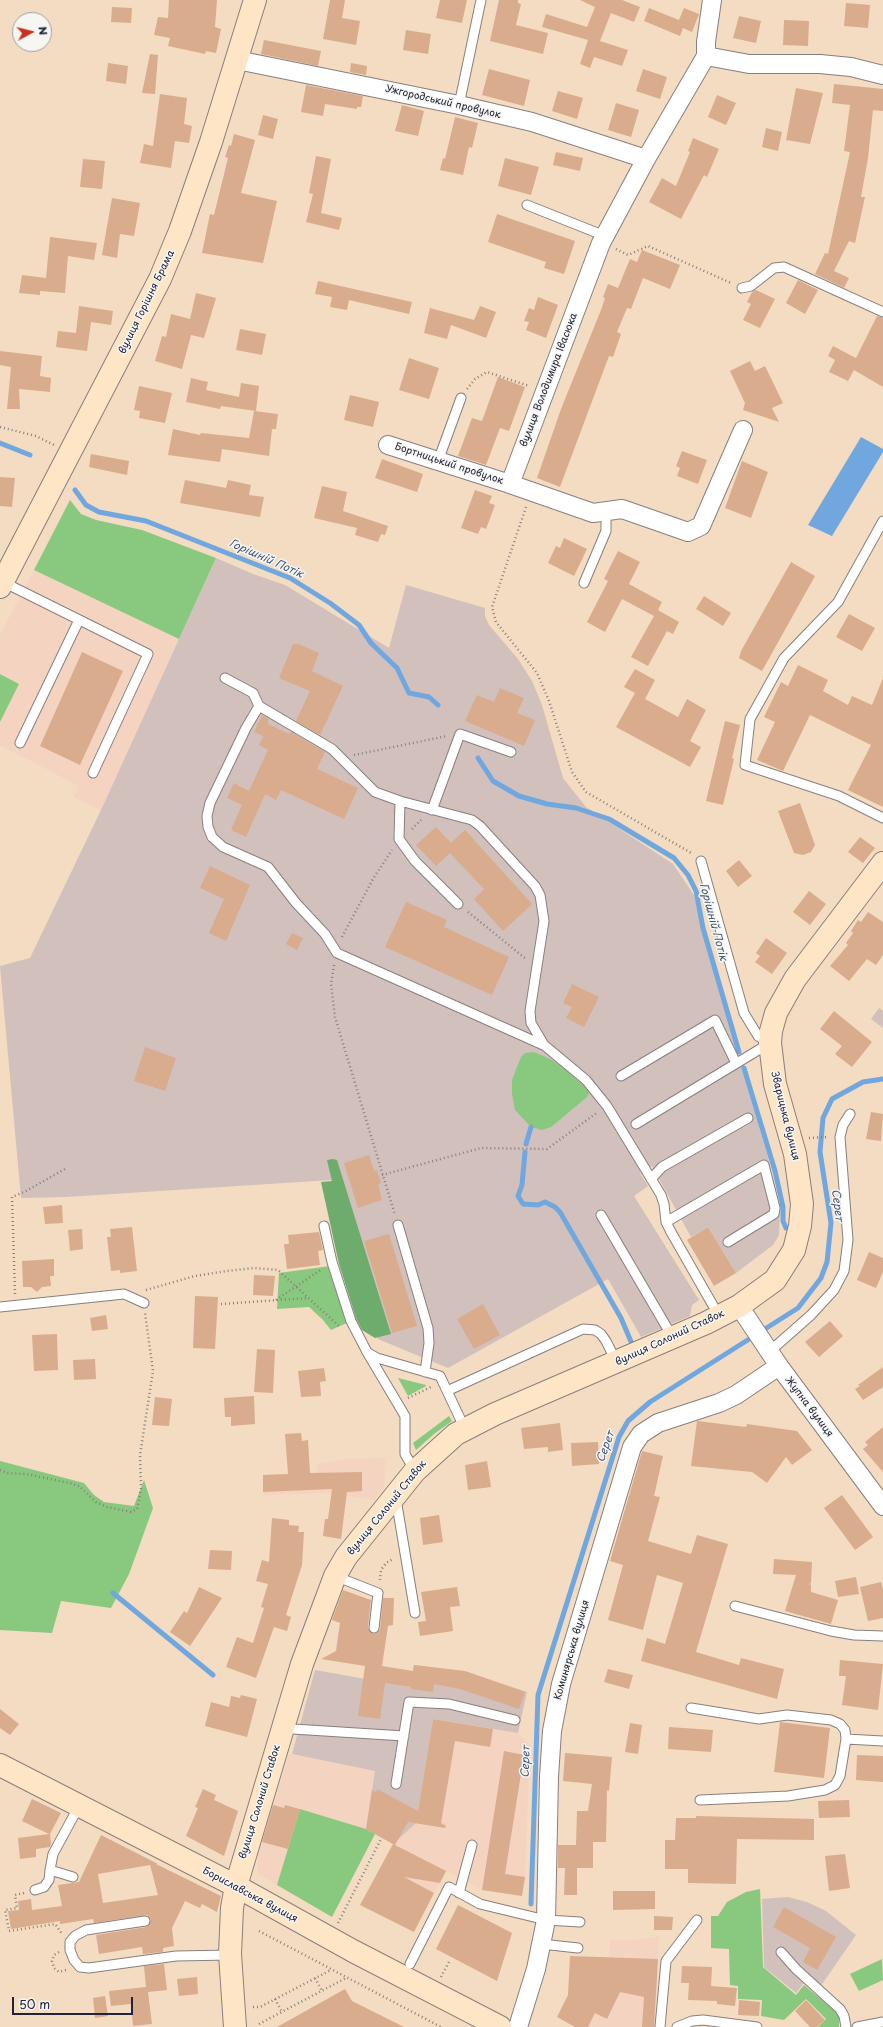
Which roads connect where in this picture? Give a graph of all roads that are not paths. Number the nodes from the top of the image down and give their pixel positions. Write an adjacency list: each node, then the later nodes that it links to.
1 (255, 0): 5 (street, вулиця Горішня Брама)
2 (481, 0): 7 (lane)
3 (712, 0): 4 (street, вулиця Володимира Івасюка)
4 (706, 56): 6 (street); 8 (street, вулиця Володимира Івасюка)
5 (236, 60): 7 (street, Ужгородський провулок); 21 (street, вулиця Горішня Брама)
6 (883, 75)
7 (459, 105): 8 (street, Ужгородський провулок)
8 (646, 159): 10 (street, вулиця Володимира Івасюка)
9 (527, 205): 10 (lane)
10 (603, 240): 17 (street, вулиця Володимира Івасюка)
11 (742, 288): 12 (lane)
12 (883, 312)
13 (460, 398): 16 (lane)
14 (743, 430): 18 (street)
15 (388, 444): 16 (street, Бортницький провулок)
16 (438, 461): 17 (street, Бортницький провулок)
17 (510, 484): 18 (street)
18 (606, 511): 20 (lane)
19 (883, 521): 30 (lane)
20 (584, 583)
21 (1, 584): 22 (lane)
22 (78, 620): 25 (lane); 27 (lane)
23 (225, 678): 24 (lane)
24 (259, 706): 28 (lane); 35 (lane)
25 (20, 743)
26 (511, 752): 29 (lane)
27 (93, 773)
28 (400, 801): 29 (lane); 33 (lane)
29 (432, 810): 35 (lane)
30 (883, 818)
31 (701, 861): 34 (lane)
32 (883, 863): 34 (street, Зварицька вулиця)
33 (458, 904)
34 (770, 1044): 36 (lane); 48 (street, Зварицька вулиця)
35 (544, 1045): 41 (lane)
36 (736, 1063): 37 (lane); 40 (lane)
37 (621, 1076)
38 (850, 1114): 53 (lane)
39 (748, 1118): 41 (lane)
40 (636, 1124)
41 (651, 1179): 43 (lane)
42 (601, 1215): 51 (lane)
43 (666, 1222): 46 (lane); 50 (lane)
44 (398, 1225): 56 (lane)
45 (324, 1226): 52 (lane)
46 (728, 1242)
47 (144, 1303): 49 (lane)
48 (739, 1306): 50 (street, вулиця Солоний Ставок); 53 (street, Жупна вулиця)
49 (0, 1307)
50 (720, 1316): 51 (street, вулиця Солоний Ставок)
51 (673, 1338): 54 (street, вулиця Солоний Ставок)
52 (367, 1352): 55 (lane); 57 (lane)
53 (771, 1354): 62 (street, Жупна вулиця); 84 (street, Коминярська вулиця)
54 (617, 1363): 58 (lane); 59 (street, вулиця Солоний Ставок)
55 (396, 1364): 56 (lane); 57 (lane)
56 (425, 1372): 58 (lane)
57 (380, 1374): 60 (lane)
58 (447, 1391): 59 (lane)
59 (464, 1429): 60 (street, вулиця Солоний Ставок)
60 (415, 1470): 61 (street, вулиця Солоний Ставок)
61 (392, 1498): 63 (street, вулиця Солоний Ставок); 65 (lane)
62 (883, 1506)
63 (335, 1576): 66 (lane); 70 (street, вулиця Солоний Ставок)
64 (735, 1606): 67 (lane)
65 (415, 1613)
66 (374, 1628)
67 (883, 1636)
68 (691, 1708): 72 (lane)
69 (515, 1720): 71 (lane)
70 (283, 1727): 71 (lane); 81 (street, вулиця Солоний Ставок)
71 (404, 1736): 75 (lane)
72 (846, 1739): 73 (lane); 76 (lane)
73 (883, 1741)
74 (0, 1765): 77 (street, Бориславська вулиця)
75 (396, 1784)
76 (700, 1800)
77 (78, 1806): 79 (lane); 81 (street, Бориславська вулиця)
78 (472, 1845): 83 (lane)
79 (50, 1870): 80 (lane); 82 (lane)
80 (73, 1878)
81 (236, 1886): 91 (street, вулиця Солоний Ставок); 95 (street, Бориславська вулиця)
82 (35, 1890)
83 (459, 1893): 84 (lane); 92 (lane)
84 (546, 1920): 87 (lane); 88 (street, Коминярська вулиця)
85 (697, 1920): 97 (lane)
86 (145, 1921): 91 (lane)
87 (580, 1922)
88 (541, 1944): 89 (lane); 96 (street, Коминярська вулиця)
89 (578, 1948)
90 (781, 1952): 100 (lane)
91 (230, 1954): 94 (street, вулиця Солоний Ставок)
92 (410, 1964)
93 (883, 2022): 101 (lane)
94 (235, 2027)
95 (500, 2027)
96 (518, 2027)
97 (660, 2027)
98 (677, 2027): 99 (lane)
99 (757, 2027)
100 (846, 2027)
101 (857, 2027)

